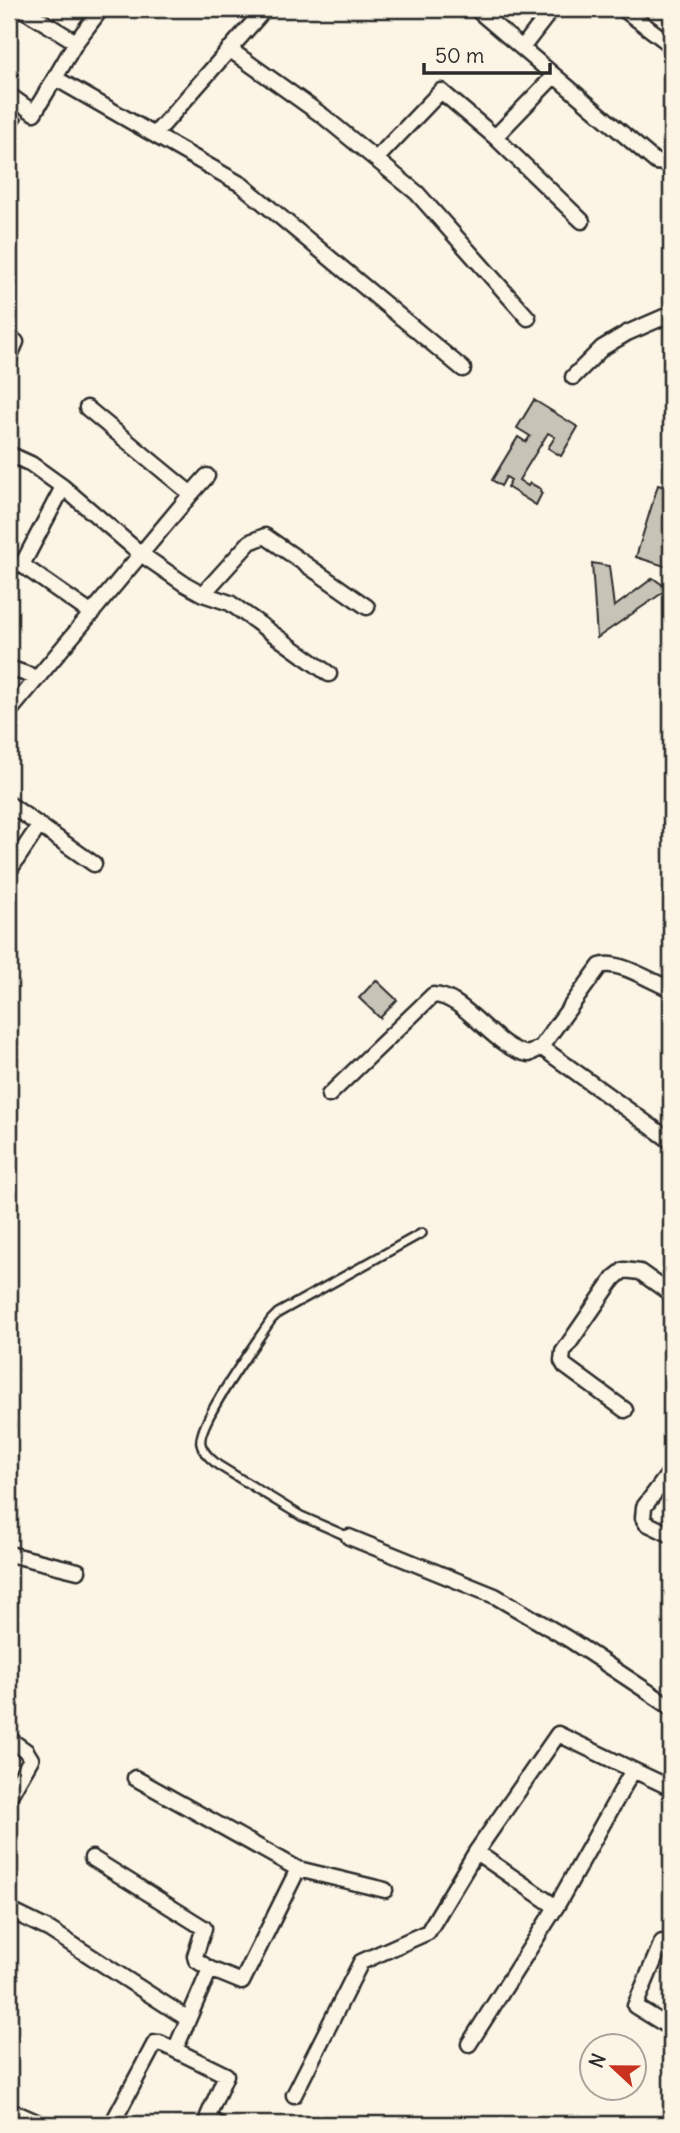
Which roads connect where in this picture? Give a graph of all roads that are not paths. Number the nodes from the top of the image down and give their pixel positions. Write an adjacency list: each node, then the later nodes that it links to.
1 (22, 9): 7 (street)
2 (101, 9): 7 (street)
3 (265, 9): 10 (street)
4 (476, 9): 9 (street)
5 (552, 9): 9 (street)
6 (623, 9): 8 (street)
7 (76, 41): 12 (street)
8 (671, 45)
9 (522, 48): 11 (street)
10 (229, 49): 14 (street); 16 (street)
11 (554, 76): 15 (street); 17 (street)
12 (55, 78): 13 (street); 14 (street)
13 (9, 94)
14 (155, 134): 23 (street)
15 (495, 137): 16 (street); 18 (street)
16 (376, 159): 20 (street)
17 (671, 164)
18 (582, 222)
19 (671, 314): 24 (street)
20 (528, 318)
21 (16, 342): 22 (street)
22 (9, 358)
23 (463, 369)
24 (573, 377)
25 (88, 408): 29 (street)
26 (9, 454): 28 (street)
27 (207, 476): 29 (street)
28 (63, 487): 30 (street); 33 (street)
29 (191, 495): 30 (street)
30 (141, 554): 31 (street); 33 (street)
31 (203, 594): 32 (street); 35 (street)
32 (367, 607)
33 (92, 614): 36 (street)
34 (9, 668): 36 (street)
35 (329, 674)
36 (38, 678): 37 (street)
37 (9, 712)
38 (9, 804): 39 (street)
39 (39, 825): 40 (street); 41 (street)
40 (94, 864)
41 (9, 871)
42 (671, 989): 43 (street)
43 (541, 1047): 44 (street); 45 (street)
44 (329, 1095)
45 (671, 1142)
46 (422, 1233): 51 (lane)
47 (671, 1294): 48 (street)
48 (625, 1410)
49 (671, 1471): 50 (street)
50 (671, 1535)
51 (349, 1537): 54 (street)
52 (9, 1554): 53 (street)
53 (78, 1571)
54 (671, 1707)
55 (9, 1739): 59 (street)
56 (633, 1770): 58 (street); 60 (street); 64 (street)
57 (135, 1778): 62 (street)
58 (671, 1787)
59 (9, 1797)
60 (477, 1852): 64 (street); 72 (street)
61 (92, 1858): 67 (street)
62 (298, 1869): 63 (street); 67 (street)
63 (385, 1890)
64 (556, 1907): 70 (street)
65 (9, 1910): 68 (street)
66 (662, 1942): 69 (street)
67 (210, 1969): 68 (street)
68 (188, 2019): 71 (street)
69 (671, 2028)
70 (469, 2044)
71 (175, 2050): 75 (street); 76 (street)
72 (294, 2095)
73 (9, 2110): 74 (street)
74 (41, 2124)
75 (113, 2124)
76 (218, 2124)

